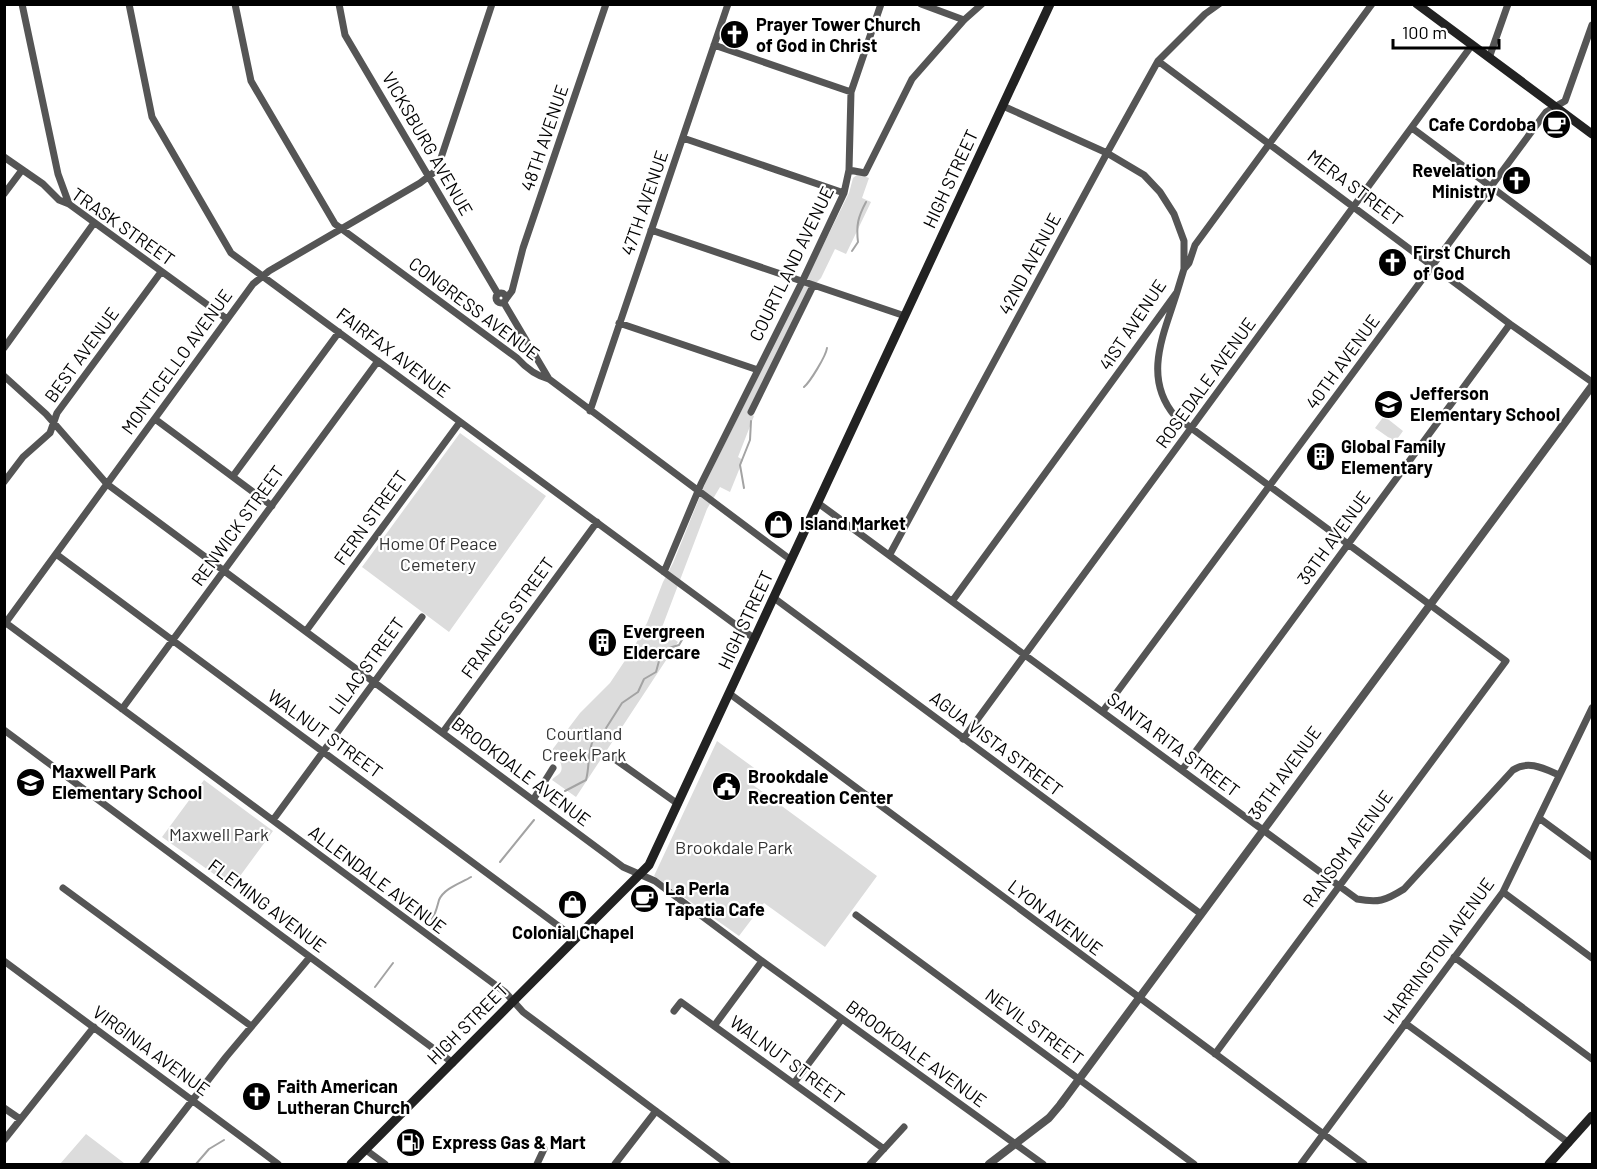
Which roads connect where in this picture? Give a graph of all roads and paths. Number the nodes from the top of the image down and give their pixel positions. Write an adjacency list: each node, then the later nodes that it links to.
1 (22, 4): 35 (street)
2 (129, 4): 51 (street, FAIRFAX AVENUE)
3 (235, 4): 43 (street, CONGRESS AVENUE)
4 (339, 4): 34 (street, VICKSBURG AVENUE)
5 (492, 4): 34 (street)
6 (606, 4): 52 (street, 48TH AVENUE)
7 (728, 4): 19 (street, 47TH AVENUE)
8 (881, 4): 23 (street)
9 (921, 4): 16 (street)
10 (982, 4): 17 (street, COURTLAND AVENUE)
11 (1050, 4): 24 (main road, HIGH STREET)
12 (1219, 4): 22 (street, 42ND AVENUE)
13 (1372, 4): 29 (street, 41ST AVENUE)
14 (1417, 4): 20 (main road)
15 (1508, 4): 21 (street)
16 (931, 6): 17 (street)
17 (964, 20): 33 (street, COURTLAND AVENUE)
18 (1593, 25): 25 (street, 40TH AVENUE)
19 (714, 45): 23 (street); 28 (street, 47TH AVENUE)
20 (1472, 45): 21 (main road); 26 (street, ROSEDALE AVENUE)
21 (1489, 58): 25 (main road)
22 (1158, 61): 29 (street, MERA STREET); 30 (street, 42ND AVENUE)
23 (851, 92): 33 (street)
24 (1003, 106): 30 (street); 58 (main road, HIGH STREET)
25 (1556, 107): 27 (main road); 36 (street, 40TH AVENUE)
26 (1412, 128): 36 (street); 41 (street, ROSEDALE AVENUE)
27 (1593, 134)
28 (683, 138): 38 (street); 44 (street, 47TH AVENUE)
29 (1270, 143): 41 (street, MERA STREET); 46 (street, 41ST AVENUE)
30 (1107, 153): 45 (street); 89 (street, 42ND AVENUE)
31 (4, 157): 32 (street, TRASK STREET)
32 (22, 170): 37 (street, TRASK STREET); 39 (street)
33 (849, 170): 38 (street, COURTLAND AVENUE)
34 (429, 177): 43 (street, MONTICELLO AVENUE); 56 (street, VICKSBURG AVENUE)
35 (60, 179): 37 (street); 40 (street)
36 (1491, 187): 47 (street); 48 (street, 40TH AVENUE)
37 (46, 188): 40 (street, TRASK STREET)
38 (844, 193): 53 (street, COURTLAND AVENUE)
39 (4, 194)
40 (69, 204): 42 (street, TRASK STREET)
41 (1354, 207): 48 (street, MERA STREET); 78 (street, ROSEDALE AVENUE)
42 (94, 223): 50 (street, TRASK STREET); 66 (street)
43 (342, 229): 51 (street, MONTICELLO AVENUE); 67 (street, CONGRESS AVENUE)
44 (651, 230): 53 (street); 60 (street, 47TH AVENUE)
45 (1184, 241): 46 (street); 49 (street)
46 (1195, 245): 49 (street, 41ST AVENUE)
47 (1593, 262)
48 (1433, 264): 61 (street, MERA STREET); 82 (street, 40TH AVENUE)
49 (1184, 269): 55 (street, 41ST AVENUE)
50 (161, 272): 59 (street, TRASK STREET); 77 (street, BEST AVENUE)
51 (262, 276): 59 (street, MONTICELLO AVENUE); 62 (street, FAIRFAX AVENUE)
52 (513, 282): 56 (street); 57 (street, 48TH AVENUE)
53 (802, 282): 54 (street); 69 (street, COURTLAND AVENUE)
54 (813, 286): 58 (street); 74 (street, COURTLAND AVENUE)
55 (1177, 292): 63 (street, 41ST AVENUE); 64 (street)
56 (499, 293): 57 (street, VICKSBURG AVENUE)
57 (505, 301): 65 (street)
58 (905, 316): 84 (main road, HIGH STREET)
59 (227, 319): 75 (street, MONTICELLO AVENUE)
60 (619, 323): 69 (street); 73 (street, 47TH AVENUE)
61 (1510, 324): 72 (street, MERA STREET); 87 (street, 39TH AVENUE)
62 (339, 332): 68 (street, FAIRFAX AVENUE); 79 (street)
63 (1149, 332): 64 (street); 94 (street, 41ST AVENUE)
64 (1162, 341): 78 (street)
65 (528, 347): 67 (street); 71 (street)
66 (4, 348)
67 (517, 358): 71 (street, CONGRESS AVENUE)
68 (378, 361): 76 (street, FAIRFAX AVENUE); 85 (street, RENWICK STREET)
69 (758, 370): 83 (street, COURTLAND AVENUE)
70 (4, 376): 77 (street, BROOKDALE AVENUE)
71 (549, 379): 73 (street, CONGRESS AVENUE)
72 (1593, 384): 95 (street, 38TH AVENUE)
73 (590, 411): 83 (street, CONGRESS AVENUE)
74 (751, 412)
75 (155, 419): 79 (street); 81 (street, MONTICELLO AVENUE)
76 (460, 422): 86 (street, FAIRFAX AVENUE); 98 (street, FERN STREET)
77 (54, 423): 80 (street, BEST AVENUE); 81 (street, BROOKDALE AVENUE)
78 (1191, 428): 82 (street); 101 (street, ROSEDALE AVENUE)
79 (233, 476): 85 (street)
80 (4, 482)
81 (107, 484): 88 (street, MONTICELLO AVENUE); 91 (street, BROOKDALE AVENUE)
82 (1270, 488): 87 (street); 106 (street, 40TH AVENUE)
83 (698, 491): 90 (street, CONGRESS AVENUE); 92 (street, COURTLAND AVENUE)
84 (818, 503): 89 (street, SANTA RITA STREET); 90 (main road, HIGH STREET)
85 (272, 506): 91 (street, RENWICK STREET)
86 (597, 522): 92 (street, FAIRFAX AVENUE); 108 (street, FRANCES STREET)
87 (1348, 545): 95 (street); 113 (street, 39TH AVENUE)
88 (56, 554): 97 (street, MONTICELLO AVENUE); 100 (street, WALNUT STREET)
89 (890, 555): 94 (street, SANTA RITA STREET)
90 (791, 560): 93 (main road, HIGH STREET)
91 (224, 571): 98 (street, BROOKDALE AVENUE); 100 (street, RENWICK STREET)
92 (664, 572): 99 (street, FAIRFAX AVENUE)
93 (774, 598): 99 (main road, HIGH STREET); 109 (street, AGUA VISTA STREET)
94 (953, 600): 101 (street, SANTA RITA STREET)
95 (1431, 604): 119 (street, 38TH AVENUE); 122 (street, RANSOM AVENUE)
96 (422, 617): 102 (street, LILAC STREET)
97 (5, 624): 105 (street, ALLENDALE AVENUE)
98 (306, 632): 102 (street, BROOKDALE AVENUE)
99 (755, 639): 103 (main road, HIGH STREET)
100 (173, 640): 105 (street, RENWICK STREET); 110 (street, WALNUT STREET)
101 (1025, 655): 106 (street, SANTA RITA STREET); 109 (street, ROSEDALE AVENUE)
102 (374, 682): 108 (street, BROOKDALE AVENUE); 110 (street, LILAC STREET)
103 (730, 694): 116 (main road, HIGH STREET); 133 (street, LYON AVENUE)
104 (1593, 708): 114 (street, HARRINGTON AVENUE)
105 (122, 709): 118 (street, ALLENDALE AVENUE)
106 (1103, 711): 113 (street, SANTA RITA STREET)
107 (4, 730): 128 (street, FLEMING AVENUE)
108 (443, 732): 115 (street, BROOKDALE AVENUE)
109 (963, 739): 125 (street, AGUA VISTA STREET)
110 (324, 751): 118 (street, LILAC STREET); 127 (street, WALNUT STREET)
111 (609, 755): 116 (street)
112 (554, 768): 115 (street)
113 (1182, 770): 119 (street, SANTA RITA STREET)
114 (1558, 775): 117 (street, HARRINGTON AVENUE); 122 (street, SANTA RITA STREET)
115 (533, 800): 121 (street, BROOKDALE AVENUE)
116 (678, 804): 121 (main road, HIGH STREET)
117 (1539, 818): 120 (street); 124 (street, HARRINGTON AVENUE)
118 (273, 820): 134 (street, ALLENDALE AVENUE)
119 (1263, 831): 122 (street, SANTA RITA STREET); 125 (street, 38TH AVENUE)
120 (1593, 857)
121 (639, 874): 127 (main road, HIGH STREET); 132 (street, BROOKDALE AVENUE)
122 (1339, 887): 141 (street, RANSOM AVENUE)
123 (63, 888): 138 (street)
124 (1503, 892): 129 (street, HARRINGTON AVENUE); 130 (street)
125 (1201, 914): 133 (street, 38TH AVENUE)
126 (856, 915): 144 (street, NEVIL STREET)
127 (576, 939): 134 (main road, HIGH STREET)
128 (310, 957): 138 (street); 143 (street, FLEMING AVENUE)
129 (1454, 957): 137 (street, HARRINGTON AVENUE); 142 (street)
130 (1593, 958)
131 (4, 961): 140 (street, VIRGINIA AVENUE)
132 (762, 962): 136 (street, BROOKDALE AVENUE); 139 (street)
133 (1139, 999): 141 (street, LYON AVENUE); 144 (street, 38TH AVENUE)
134 (513, 1002): 143 (main road, HIGH STREET); 148 (street, ALLENDALE AVENUE)
135 (674, 1011): 139 (street, WALNUT STREET)
136 (842, 1019): 145 (street); 155 (street, BROOKDALE AVENUE)
137 (1405, 1023): 152 (street, HARRINGTON AVENUE); 154 (street)
138 (251, 1026): 146 (street)
139 (714, 1026): 145 (street, WALNUT STREET)
140 (94, 1028): 146 (street, VIRGINIA AVENUE); 150 (street)
141 (1215, 1054): 152 (street, LYON AVENUE)
142 (1593, 1059)
143 (453, 1063): 158 (main road, HIGH STREET)
144 (1079, 1080): 155 (street, 38TH AVENUE); 169 (street, NEVIL STREET)
145 (794, 1083): 157 (street, WALNUT STREET)
146 (192, 1100): 159 (street); 160 (street, VIRGINIA AVENUE)
147 (4, 1108): 150 (street)
148 (656, 1111): 164 (street); 165 (street, ALLENDALE AVENUE)
149 (1593, 1116): 154 (main road)
150 (20, 1119): 153 (street)
151 (904, 1126): 157 (street)
152 (1324, 1134): 170 (street, HARRINGTON AVENUE); 171 (street, LYON AVENUE)
153 (4, 1140)
154 (1569, 1143): 172 (main road)
155 (1016, 1144): 167 (street, 38TH AVENUE); 168 (street, BROOKDALE AVENUE)
156 (544, 1149): 163 (street)
157 (884, 1149): 166 (street)
158 (366, 1150): 161 (main road, HIGH STREET); 162 (street)
159 (143, 1164)
160 (278, 1164)
161 (351, 1164)
162 (385, 1164)
163 (537, 1164)
164 (615, 1164)
165 (727, 1164)
166 (870, 1164)
167 (989, 1164)
168 (1043, 1164)
169 (1194, 1164)
170 (1301, 1164)
171 (1364, 1164)
172 (1549, 1164)

